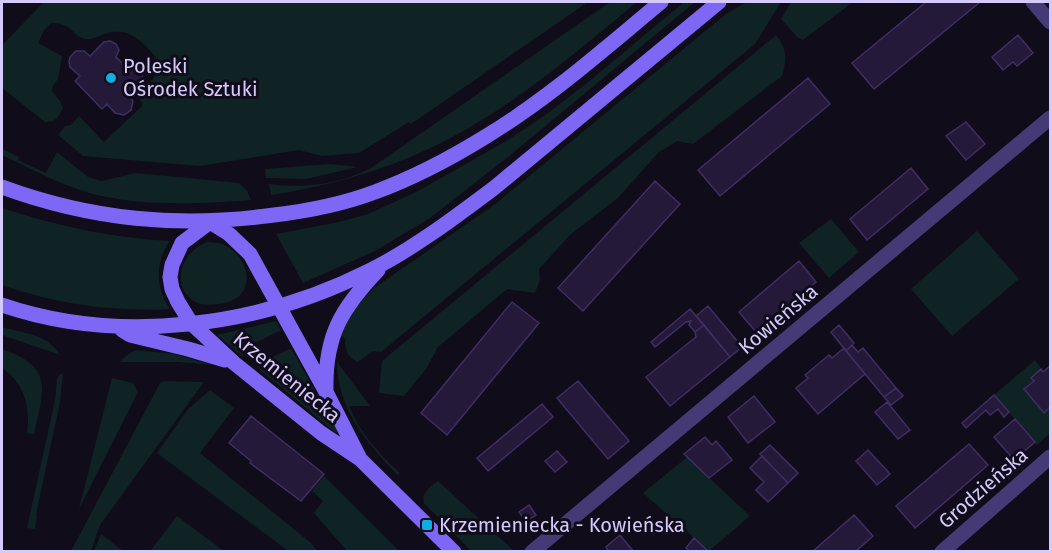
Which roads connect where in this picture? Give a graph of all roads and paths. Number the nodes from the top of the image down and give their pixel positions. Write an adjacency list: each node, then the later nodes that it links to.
1 (661, 2): 7 (main road)
2 (719, 2): 8 (main road)
3 (1034, 2): 4 (street)
4 (1050, 22)
5 (1050, 118): 18 (street, Kowieńska)
6 (2, 187): 7 (main road)
7 (210, 222): 10 (main road, Krzemieniecka); 11 (main road, Krzemieniecka)
8 (386, 262): 10 (main road); 14 (main road)
9 (2, 305): 12 (main road)
10 (278, 306): 11 (main road); 14 (main road, Krzemieniecka)
11 (191, 323): 12 (main road); 13 (main road, Krzemieniecka)
12 (116, 327): 13 (main road)
13 (234, 363): 16 (main road, Krzemieniecka)
14 (326, 392): 16 (main road, Krzemieniecka)
15 (1050, 457): 19 (street, Grodzieńska)
16 (360, 459): 17 (main road, Krzemieniecka)
17 (454, 552)
18 (532, 552)
19 (942, 552)

